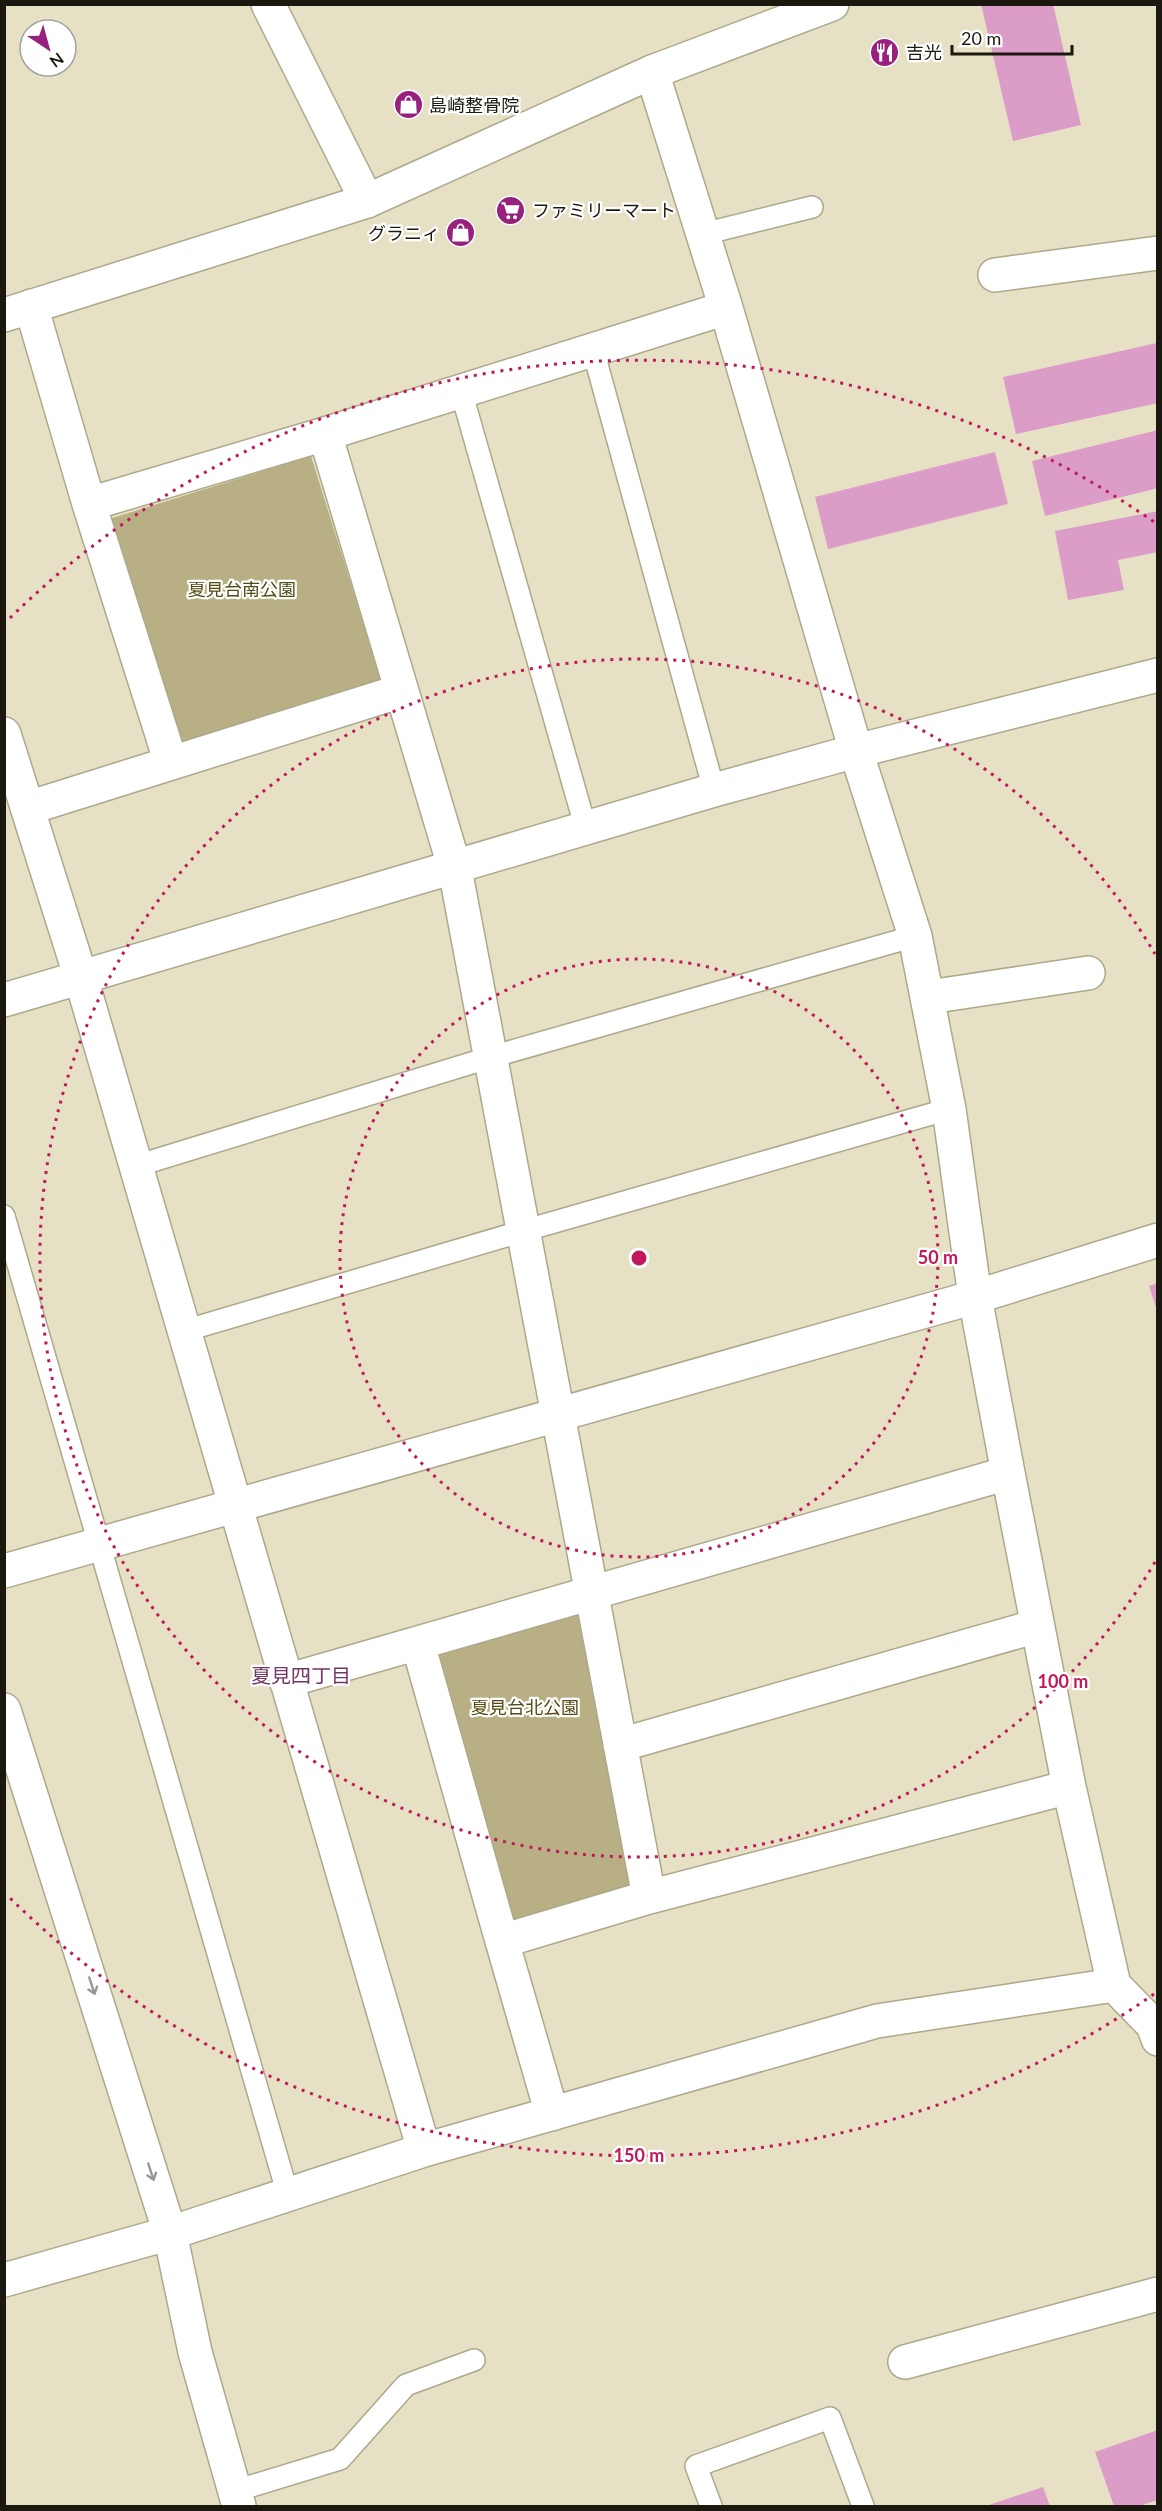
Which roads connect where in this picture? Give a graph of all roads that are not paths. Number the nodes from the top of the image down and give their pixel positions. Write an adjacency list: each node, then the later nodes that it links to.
1 (268, 4): 4 (street)
2 (832, 4): 3 (street)
3 (652, 72): 4 (street); 6 (street)
4 (367, 201): 10 (street)
5 (812, 207): 6 (lane)
6 (703, 234): 9 (street)
7 (1158, 253): 8 (street)
8 (995, 276)
9 (726, 308): 11 (street); 18 (street)
10 (18, 310): 14 (street)
11 (593, 350): 12 (street); 20 (lane)
12 (461, 391): 13 (street); 22 (lane)
13 (325, 434): 14 (street); 16 (street)
14 (89, 504): 19 (street)
15 (1158, 675): 18 (street)
16 (402, 691): 19 (street); 23 (street)
17 (4, 734): 21 (street)
18 (856, 751): 20 (street); 24 (street)
19 (171, 763): 21 (street)
20 (714, 790): 22 (street)
21 (28, 808): 26 (street)
22 (586, 829): 23 (street)
23 (455, 868): 26 (street); 29 (street)
24 (915, 936): 27 (street); 29 (lane)
25 (1088, 973): 27 (street)
26 (81, 978): 28 (street); 31 (street)
27 (929, 997): 30 (street)
28 (4, 1000)
29 (491, 1057): 31 (lane); 33 (street)
30 (949, 1109): 33 (lane); 35 (street)
31 (136, 1166): 36 (street)
32 (4, 1216): 40 (lane)
33 (523, 1231): 36 (lane); 37 (street)
34 (1158, 1240): 35 (street)
35 (975, 1297): 37 (street); 38 (street)
36 (184, 1331): 39 (street)
37 (558, 1413): 39 (street); 42 (street)
38 (1008, 1473): 42 (street); 43 (street)
39 (235, 1504): 40 (street); 45 (street)
40 (101, 1544): 41 (street); 56 (lane)
41 (4, 1571)
42 (592, 1595): 44 (street); 47 (street)
43 (1037, 1626): 47 (street); 49 (street)
44 (418, 1644): 45 (street); 51 (street)
45 (286, 1681): 55 (street)
46 (4, 1710): 57 (street, one-way to 57)
47 (620, 1745): 50 (street)
48 (4, 1775): 57 (street)
49 (1069, 1787): 50 (street); 52 (street)
50 (649, 1897): 51 (street)
51 (502, 1941): 54 (street)
52 (1135, 2002): 53 (street); 54 (street)
53 (1158, 2039)
54 (552, 2114): 55 (street)
55 (424, 2150): 56 (street)
56 (288, 2195): 57 (street)
57 (170, 2234): 58 (street); 62 (street)
58 (4, 2280)
59 (1158, 2294): 61 (street)
60 (474, 2360): 62 (lane)
61 (905, 2361)
62 (237, 2498)
63 (711, 2506): 64 (lane)
64 (863, 2506)

